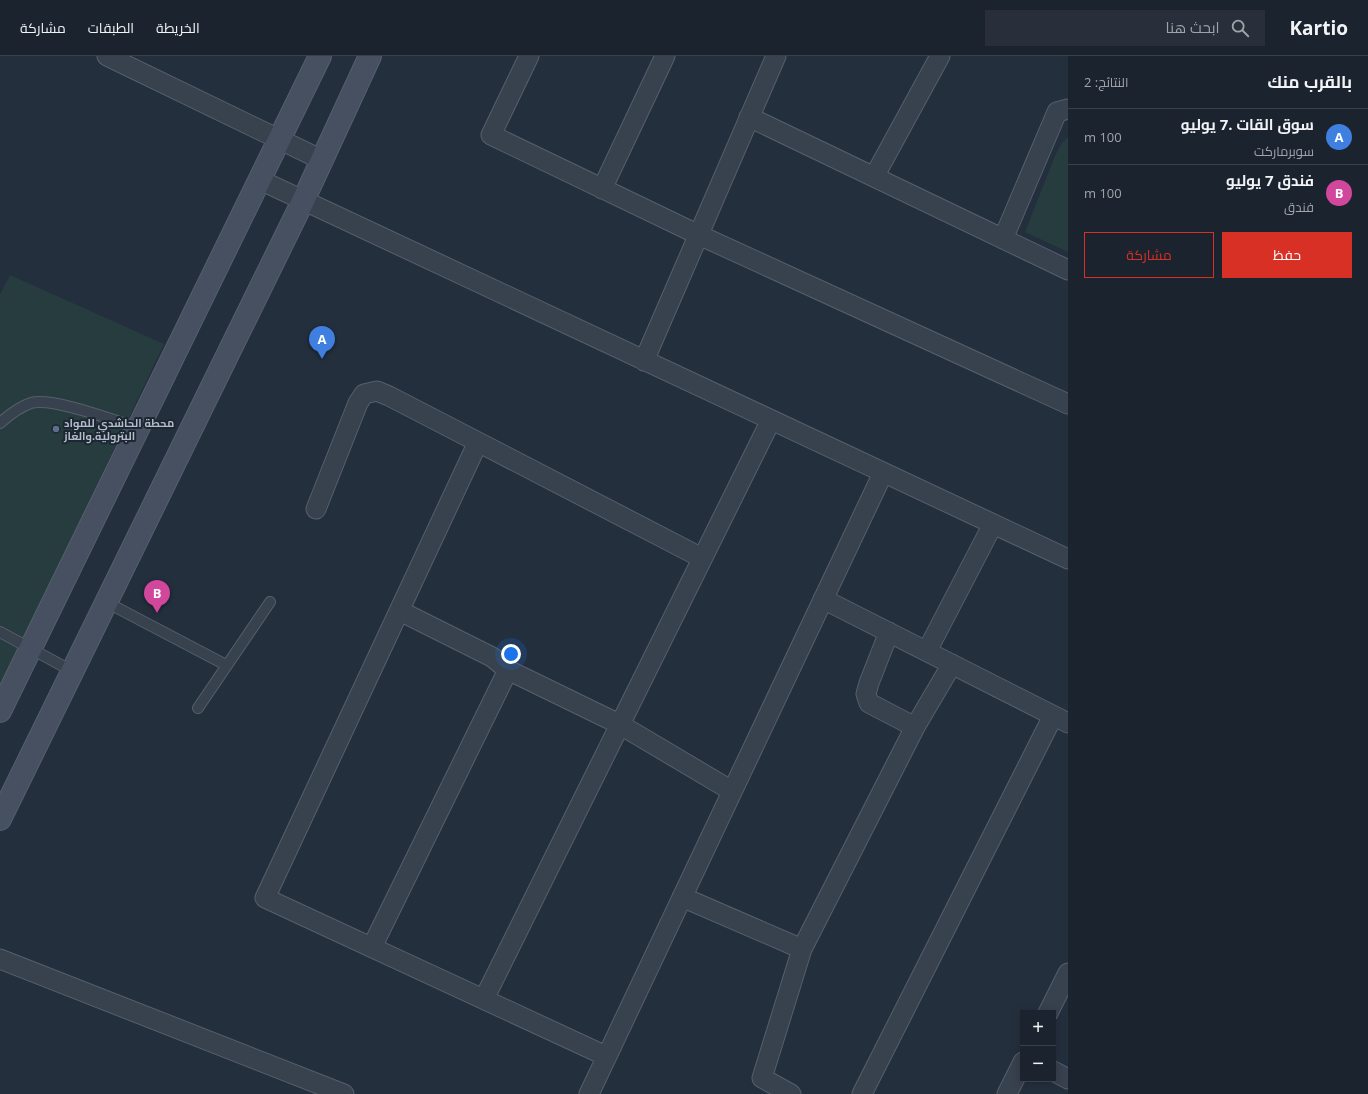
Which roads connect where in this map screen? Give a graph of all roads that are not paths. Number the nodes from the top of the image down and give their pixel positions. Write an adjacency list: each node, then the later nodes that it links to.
1 (107, 56): 10 (street)
2 (320, 56): 10 (main road)
3 (370, 56): 11 (main road)
4 (529, 56): 14 (street)
5 (665, 56): 14 (street)
6 (776, 56): 9 (street)
7 (940, 56): 12 (street)
8 (1068, 109): 17 (street)
9 (749, 117): 12 (street); 16 (street)
10 (280, 140): 11 (street); 13 (main road)
11 (322, 160): 15 (main road)
12 (874, 177): 17 (street)
13 (260, 180): 15 (street); 23 (main road)
14 (602, 188): 16 (street)
15 (303, 201): 19 (street); 31 (main road)
16 (698, 235): 19 (street); 20 (street)
17 (1003, 238): 18 (street)
18 (1068, 270)
19 (644, 361): 21 (street)
20 (1068, 404)
21 (771, 420): 25 (street); 28 (street)
22 (0, 423): 23 (lane)
23 (138, 428): 36 (main road)
24 (478, 442): 26 (street); 28 (street); 33 (street)
25 (883, 472): 27 (street); 30 (street)
26 (316, 509)
27 (993, 524): 29 (street); 37 (street)
28 (702, 558): 45 (street)
29 (1068, 559)
30 (823, 599): 35 (street); 47 (street)
31 (106, 602): 39 (lane); 41 (main road)
32 (270, 602): 39 (lane)
33 (400, 611): 40 (street); 50 (street)
34 (0, 632): 36 (lane)
35 (889, 632): 37 (street); 46 (street)
36 (30, 649): 41 (lane); 43 (main road)
37 (926, 651): 38 (street)
38 (952, 664): 44 (street); 46 (street)
39 (226, 665): 42 (lane)
40 (508, 670): 45 (street); 50 (street)
41 (72, 671): 48 (main road)
42 (198, 708)
43 (0, 711)
44 (1061, 719): 63 (street)
45 (619, 724): 47 (street); 54 (street)
46 (915, 727): 51 (street)
47 (732, 791): 49 (street)
48 (0, 820)
49 (682, 897): 51 (street); 56 (street)
50 (372, 947): 54 (street)
51 (802, 949): 62 (street)
52 (0, 959): 60 (street)
53 (1068, 973): 55 (street)
54 (484, 999): 56 (street)
55 (1050, 1010)
56 (606, 1056): 61 (street)
57 (1020, 1068): 64 (street)
58 (1056, 1072): 59 (street)
59 (1068, 1078)
60 (344, 1094)
61 (588, 1094)
62 (791, 1094)
63 (862, 1094)
64 (1007, 1094)

